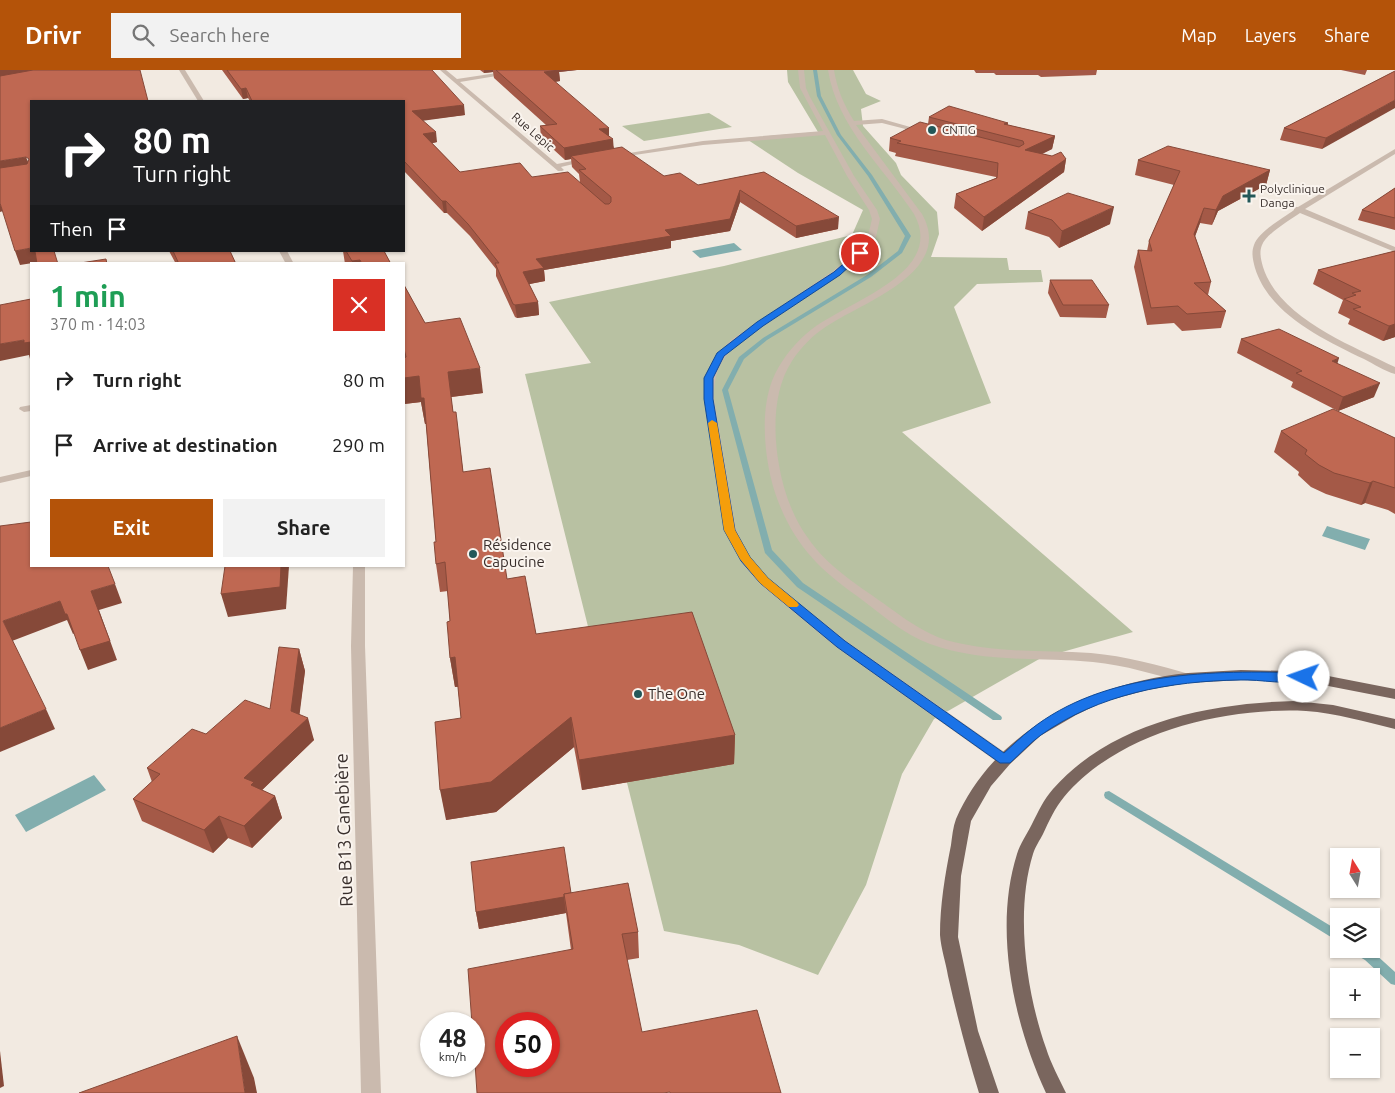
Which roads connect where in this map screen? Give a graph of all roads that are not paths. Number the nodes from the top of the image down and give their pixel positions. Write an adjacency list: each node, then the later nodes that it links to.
1 (182, 70): 7 (street)
2 (443, 70): 6 (street, Rue Lepic)
3 (529, 70): 6 (street)
4 (801, 70): 9 (street)
5 (831, 70): 8 (street)
6 (455, 81): 14 (street, Rue Lepic)
7 (200, 100)
8 (852, 123): 10 (street); 22 (street)
9 (828, 133): 12 (street); 25 (street)
10 (932, 134)
11 (1395, 151): 16 (street)
12 (603, 158)
13 (593, 159): 14 (street)
14 (555, 166): 15 (street, Rue Lepic)
15 (563, 173)
16 (1298, 210): 17 (street); 18 (street)
17 (1395, 250)
18 (1395, 370)
19 (30, 473): 20 (street)
20 (0, 480)
21 (359, 567): 26 (street, Rue B13 Canebière)
22 (1187, 678): 23 (main road); 25 (main road)
23 (1395, 694)
24 (1395, 724): 28 (main road)
25 (1005, 760): 27 (main road)
26 (371, 1093)
27 (989, 1093)
28 (1056, 1093)

